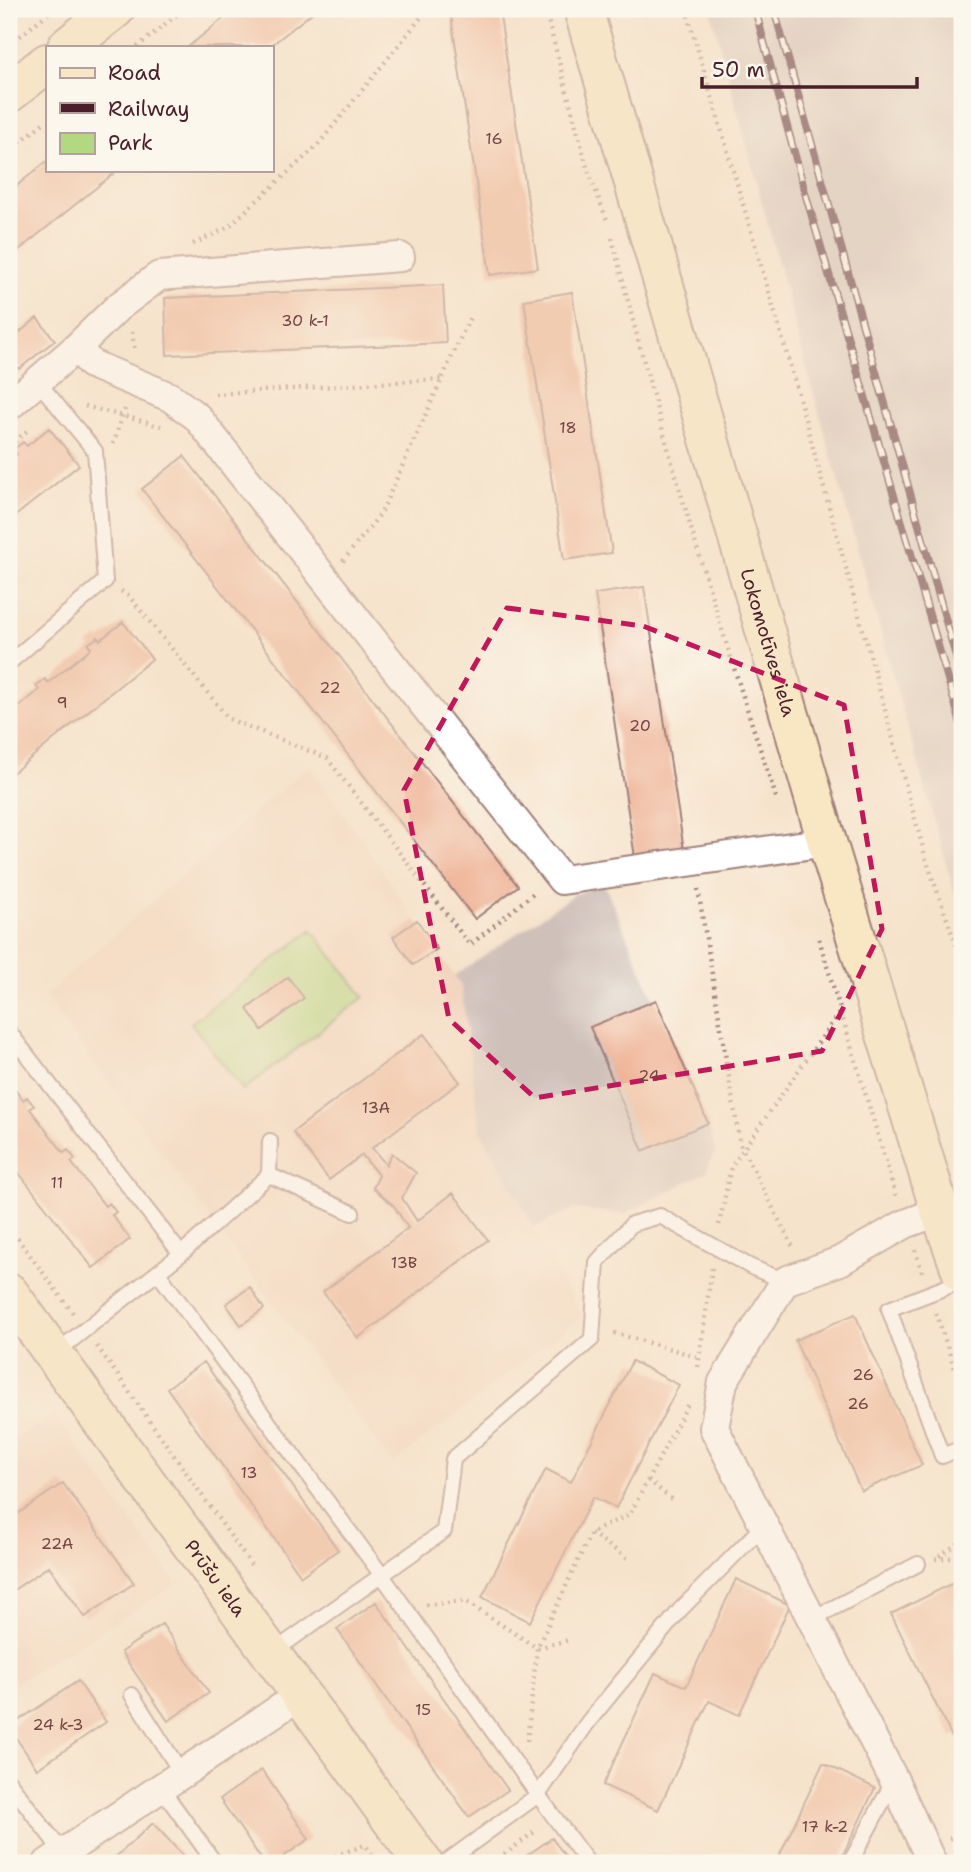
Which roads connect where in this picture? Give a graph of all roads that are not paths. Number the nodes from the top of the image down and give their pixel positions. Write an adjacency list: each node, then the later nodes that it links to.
1 (115, 9): 3 (street)
2 (583, 9): 11 (street, Lokomotīves iela)
3 (68, 46)
4 (46, 64): 5 (street)
5 (9, 93)
6 (400, 257): 7 (street)
7 (76, 347): 8 (street); 11 (street)
8 (44, 389): 9 (street); 10 (lane)
9 (9, 406)
10 (9, 663)
11 (809, 844): 16 (street, Lokomotīves iela)
12 (9, 1032): 17 (lane)
13 (270, 1141): 14 (lane)
14 (269, 1175): 15 (lane); 17 (lane)
15 (352, 1213)
16 (923, 1218): 19 (street, Lokomotīves iela); 20 (street)
17 (181, 1254): 18 (lane)
18 (158, 1273): 23 (lane); 27 (lane)
19 (962, 1273)
20 (796, 1276): 25 (street); 27 (lane)
21 (962, 1281): 24 (lane)
22 (9, 1293): 23 (street, Prūšu iela)
23 (52, 1355): 29 (street, Prūšu iela)
24 (962, 1448)
25 (764, 1525): 28 (street); 35 (lane)
26 (918, 1564): 28 (lane)
27 (381, 1574): 29 (lane); 35 (lane)
28 (812, 1619): 32 (street)
29 (272, 1653): 31 (street, Prūšu iela)
30 (132, 1695): 33 (lane)
31 (302, 1695): 33 (street); 38 (street, Prūšu iela)
32 (894, 1780): 41 (lane); 42 (street)
33 (171, 1781): 36 (street); 37 (lane)
34 (9, 1782): 36 (lane)
35 (538, 1796): 39 (lane); 40 (lane)
36 (55, 1858)
37 (215, 1863)
38 (423, 1863)
39 (445, 1863)
40 (588, 1863)
41 (850, 1863)
42 (932, 1863)

